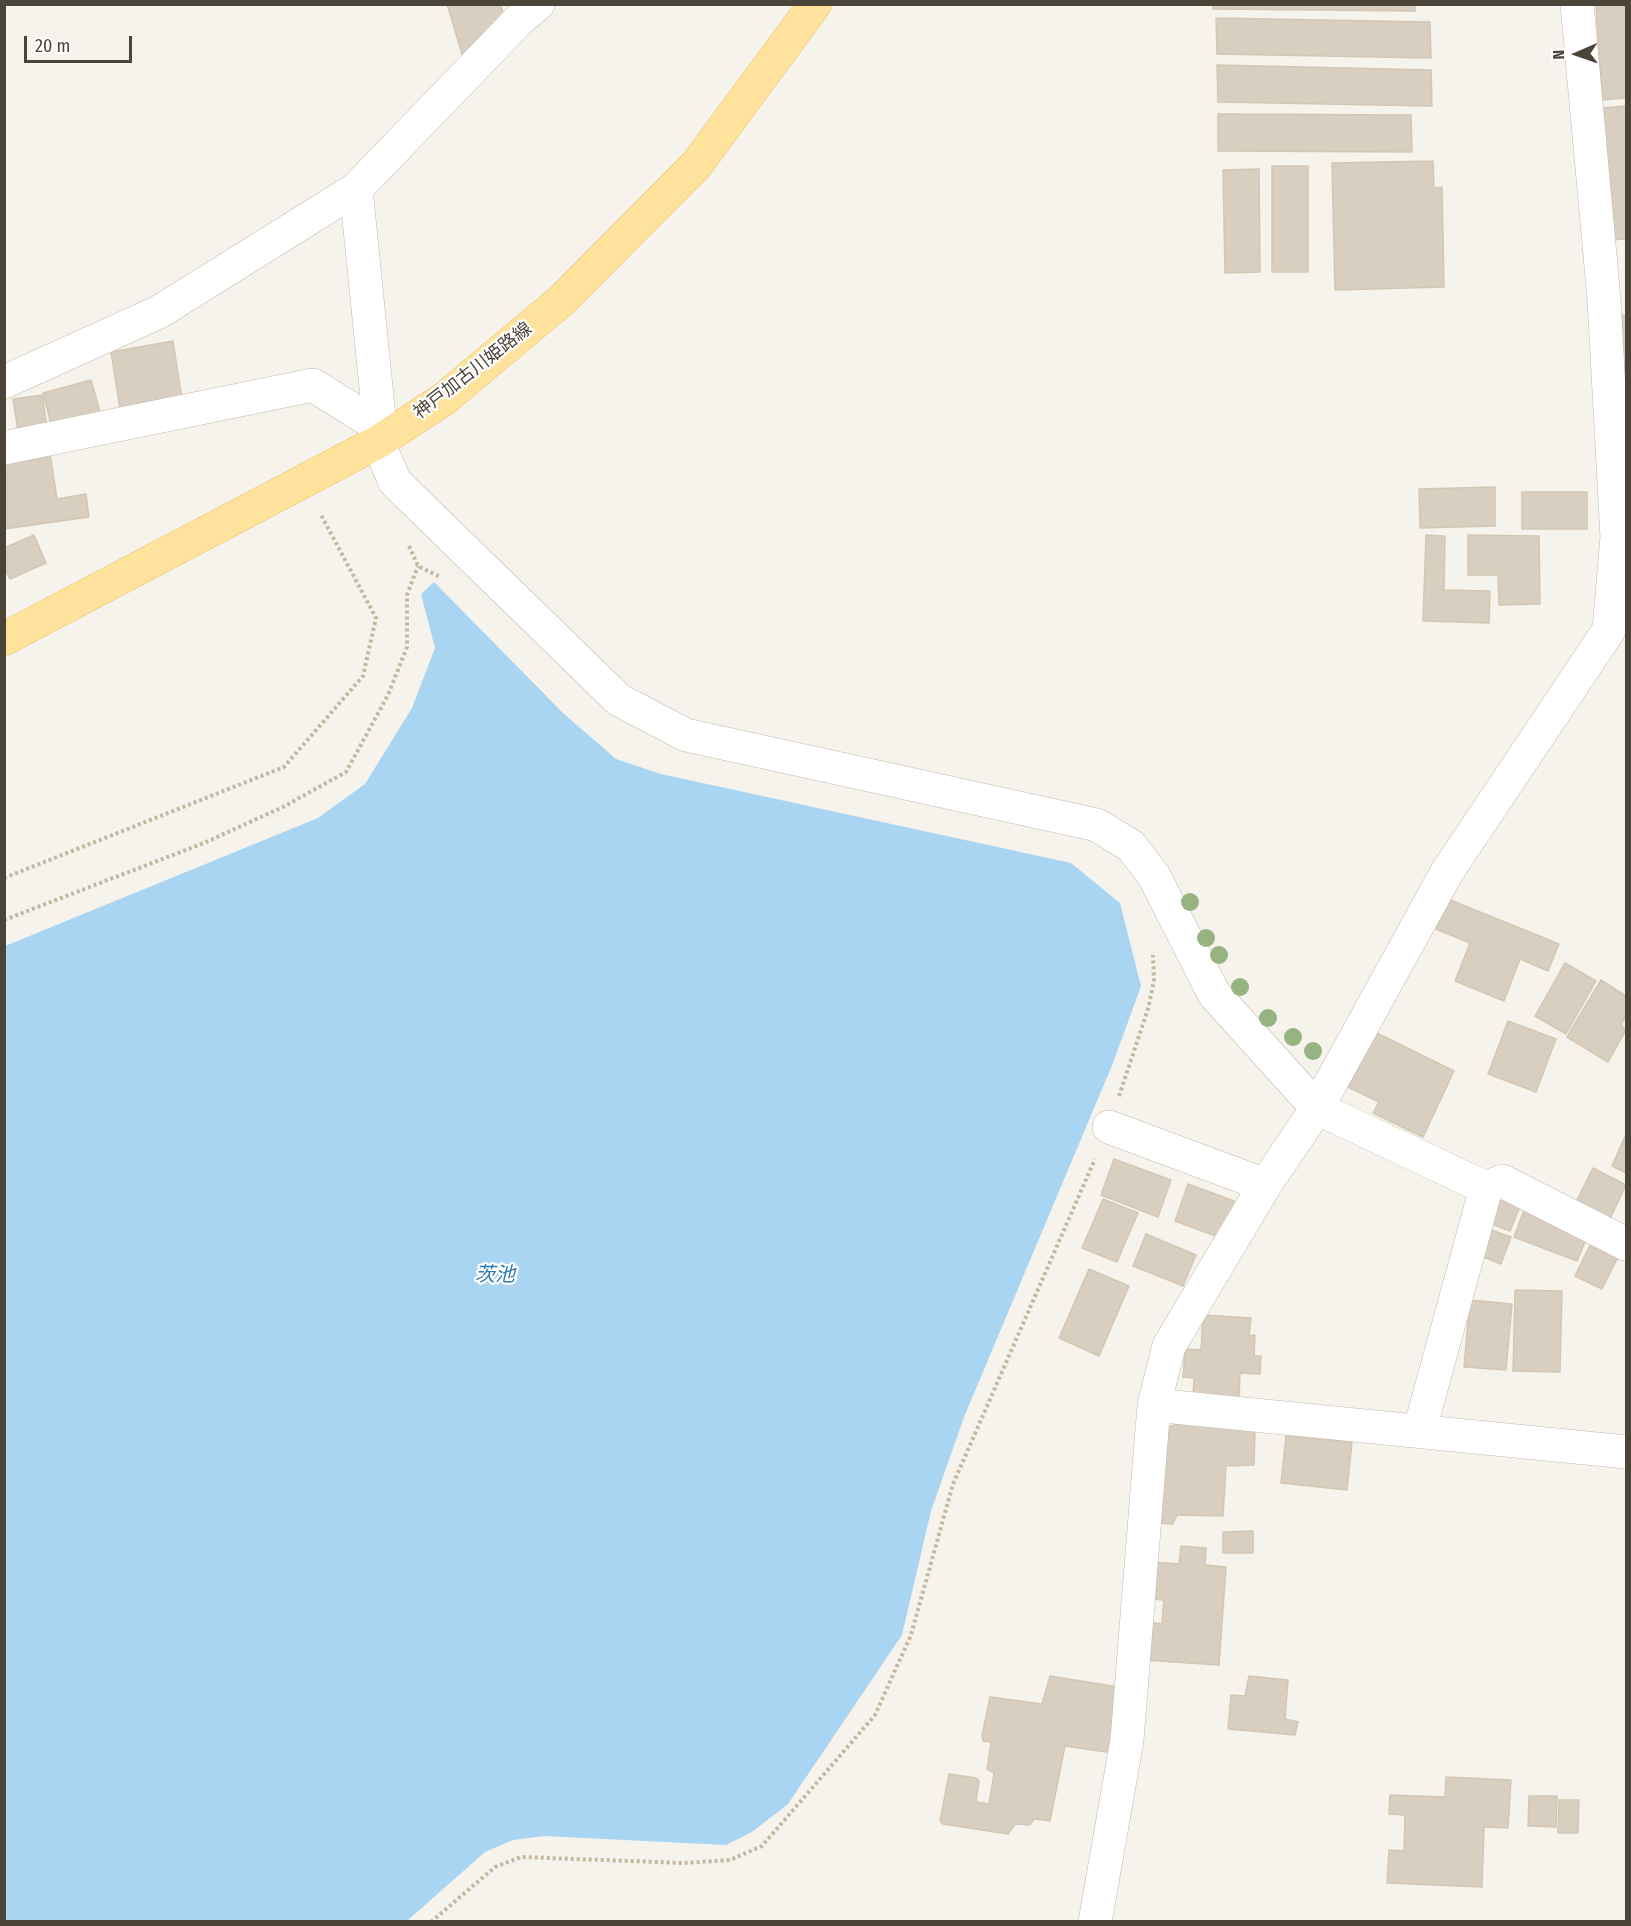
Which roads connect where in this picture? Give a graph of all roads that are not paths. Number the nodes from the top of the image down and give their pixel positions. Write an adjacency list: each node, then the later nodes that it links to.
1 (538, 4): 4 (street)
2 (815, 4): 6 (main road, 神戸加古川姫路線)
3 (1577, 4): 9 (street)
4 (356, 189): 5 (street); 6 (street)
5 (4, 382)
6 (379, 434): 7 (street); 8 (main road, 神戸加古川姫路線); 9 (street)
7 (4, 448)
8 (4, 639)
9 (1317, 1108): 11 (street); 12 (street)
10 (1109, 1127): 11 (street)
11 (1265, 1185): 14 (street)
12 (1486, 1188): 13 (street); 15 (street)
13 (1626, 1244)
14 (1154, 1405): 15 (street); 17 (street)
15 (1420, 1429): 16 (street)
16 (1626, 1452)
17 (1095, 1922)

